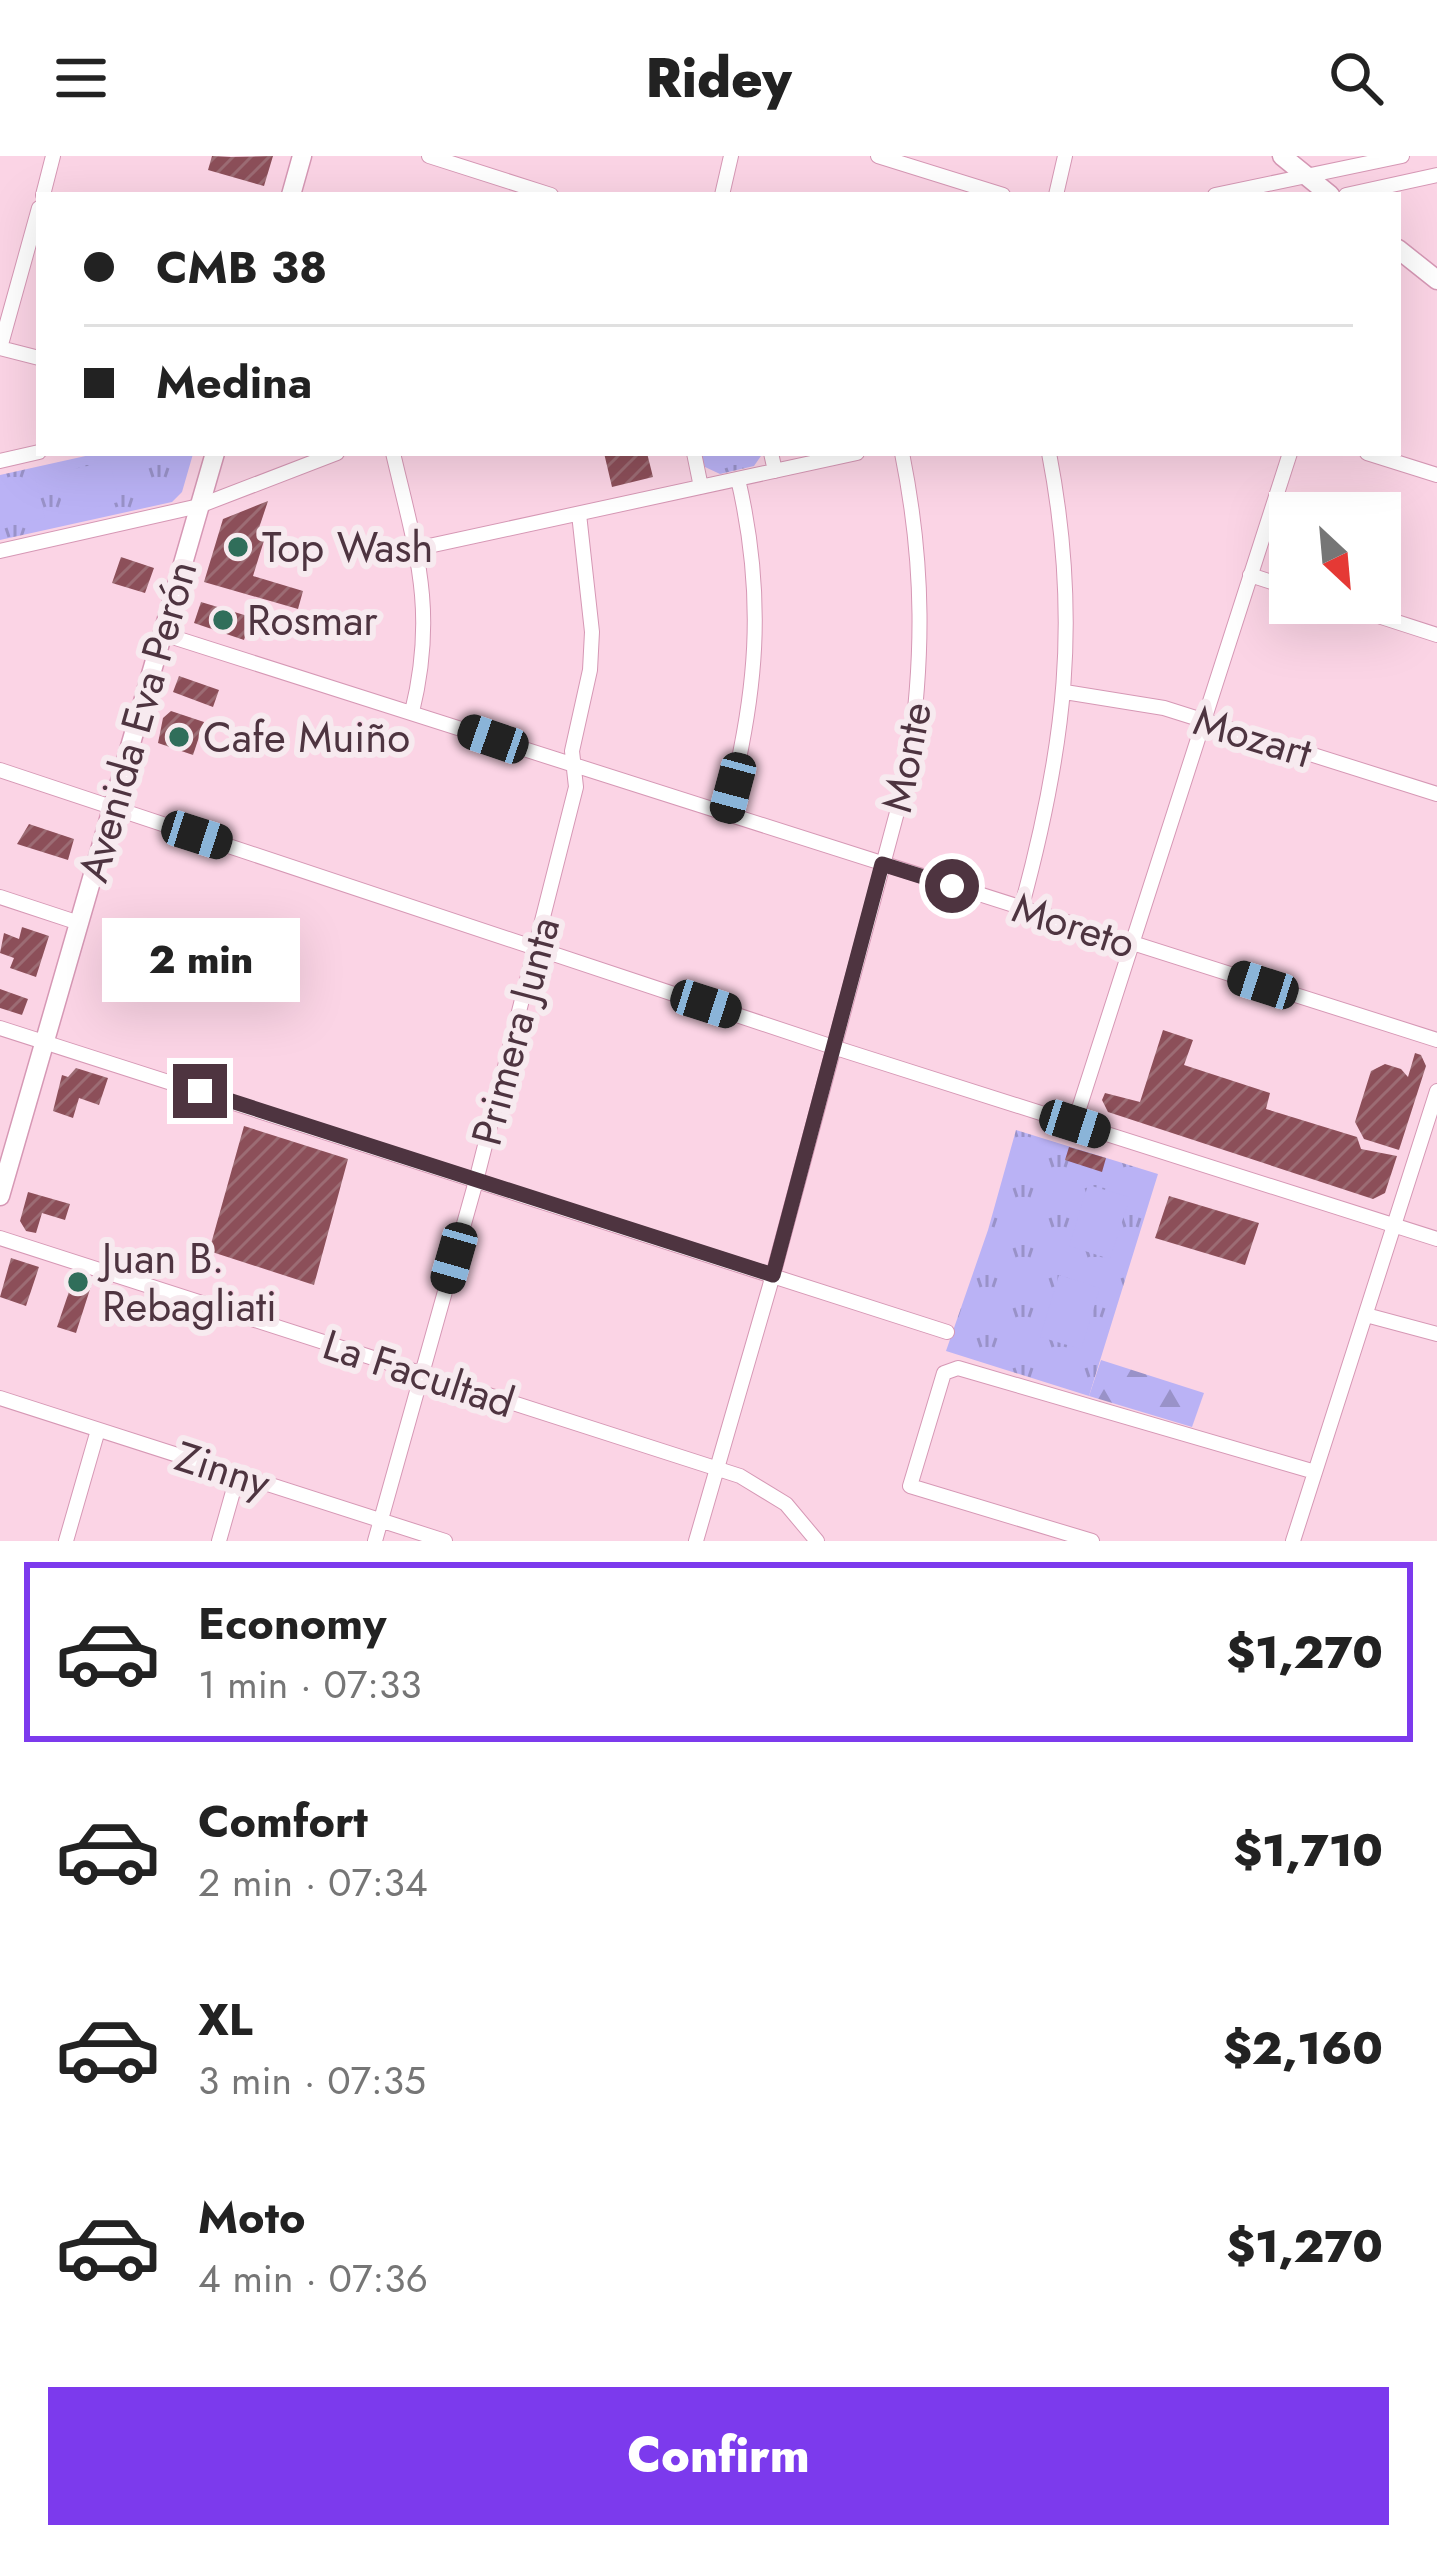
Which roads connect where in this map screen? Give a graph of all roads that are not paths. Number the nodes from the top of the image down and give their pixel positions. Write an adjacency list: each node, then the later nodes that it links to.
1 (53, 156): 12 (street)
2 (302, 156): 13 (main road)
3 (429, 156): 14 (street)
4 (731, 156): 15 (street)
5 (878, 156): 16 (street)
6 (1065, 156): 17 (street)
7 (1282, 156): 10 (main road)
8 (1402, 156): 9 (street)
9 (1381, 157): 10 (street)
10 (1305, 175): 18 (street); 19 (main road)
11 (1437, 175): 20 (street)
12 (44, 192)
13 (292, 192)
14 (542, 192)
15 (723, 192)
16 (993, 192)
17 (1057, 192)
18 (1228, 192)
19 (1326, 192)
20 (1360, 192)
21 (36, 219): 24 (street)
22 (1401, 250): 23 (main road)
23 (1437, 280)
24 (0, 348): 25 (street)
25 (36, 357)
26 (36, 453): 37 (street)
27 (214, 456): 42 (main road, Avenida Eva Perón)
28 (329, 456): 42 (street)
29 (394, 456): 44 (street)
30 (695, 456): 41 (street)
31 (772, 456): 38 (street)
32 (843, 456): 38 (street)
33 (902, 456): 59 (street, Monte)
34 (1049, 456): 51 (street)
35 (1289, 456): 46 (street)
36 (1376, 456): 39 (street)
37 (0, 461)
38 (775, 471): 40 (street)
39 (1437, 476)
40 (738, 479): 41 (street); 58 (street)
41 (701, 487): 43 (street)
42 (199, 506): 45 (street); 49 (main road, Avenida Eva Perón)
43 (579, 514): 44 (street); 54 (street, Primera Junta)
44 (415, 549): 52 (street)
45 (0, 551)
46 (1250, 575): 47 (street); 53 (street)
47 (1269, 581)
48 (1401, 623): 50 (street)
49 (163, 634): 52 (street, Moreto); 57 (main road, Avenida Eva Perón)
50 (1437, 634)
51 (1066, 692): 53 (street, Mozart); 61 (street)
52 (412, 712): 54 (street, Moreto)
53 (1204, 720): 56 (street, Mozart); 63 (street)
54 (573, 766): 58 (street, Moreto); 64 (street, Primera Junta)
55 (0, 770): 57 (street)
56 (1437, 794)
57 (112, 807): 62 (main road, Avenida Eva Perón); 64 (street)
58 (726, 814): 59 (street, Moreto)
59 (882, 864): 61 (street, Moreto); 68 (street, Monte)
60 (0, 897): 62 (street)
61 (1021, 909): 63 (street, Moreto)
62 (79, 923): 67 (main road, Avenida Eva Perón)
63 (1133, 944): 66 (street, Moreto); 70 (street)
64 (537, 948): 68 (street); 71 (street, Primera Junta)
65 (0, 1028): 67 (street)
66 (1437, 1040)
67 (44, 1042): 71 (street); 72 (main road, Avenida Eva Perón)
68 (833, 1047): 70 (street); 76 (street, Monte)
69 (1437, 1091): 73 (street)
70 (1075, 1124): 73 (street)
71 (476, 1181): 76 (street); 80 (street, Primera Junta)
72 (0, 1194)
73 (1395, 1226): 75 (street); 77 (street)
74 (0, 1238): 80 (street, La Facultad)
75 (1437, 1239)
76 (773, 1275): 78 (street); 83 (street, Monte)
77 (1366, 1315): 79 (street); 84 (street)
78 (947, 1332)
79 (1437, 1334)
80 (421, 1373): 83 (street, La Facultad); 86 (street, Primera Junta)
81 (0, 1398): 82 (street, Zinny)
82 (98, 1430): 85 (street, Zinny); 87 (street)
83 (717, 1468): 91 (street, Monte); 92 (street, La Facultad)
84 (1315, 1472): 93 (street); 94 (street)
85 (238, 1474): 86 (street, Zinny); 88 (street)
86 (381, 1520): 89 (street, Primera Junta); 90 (street, Zinny)
87 (66, 1541)
88 (219, 1541)
89 (375, 1541)
90 (445, 1541)
91 (696, 1541)
92 (817, 1541)
93 (1092, 1541)
94 (1294, 1541)

